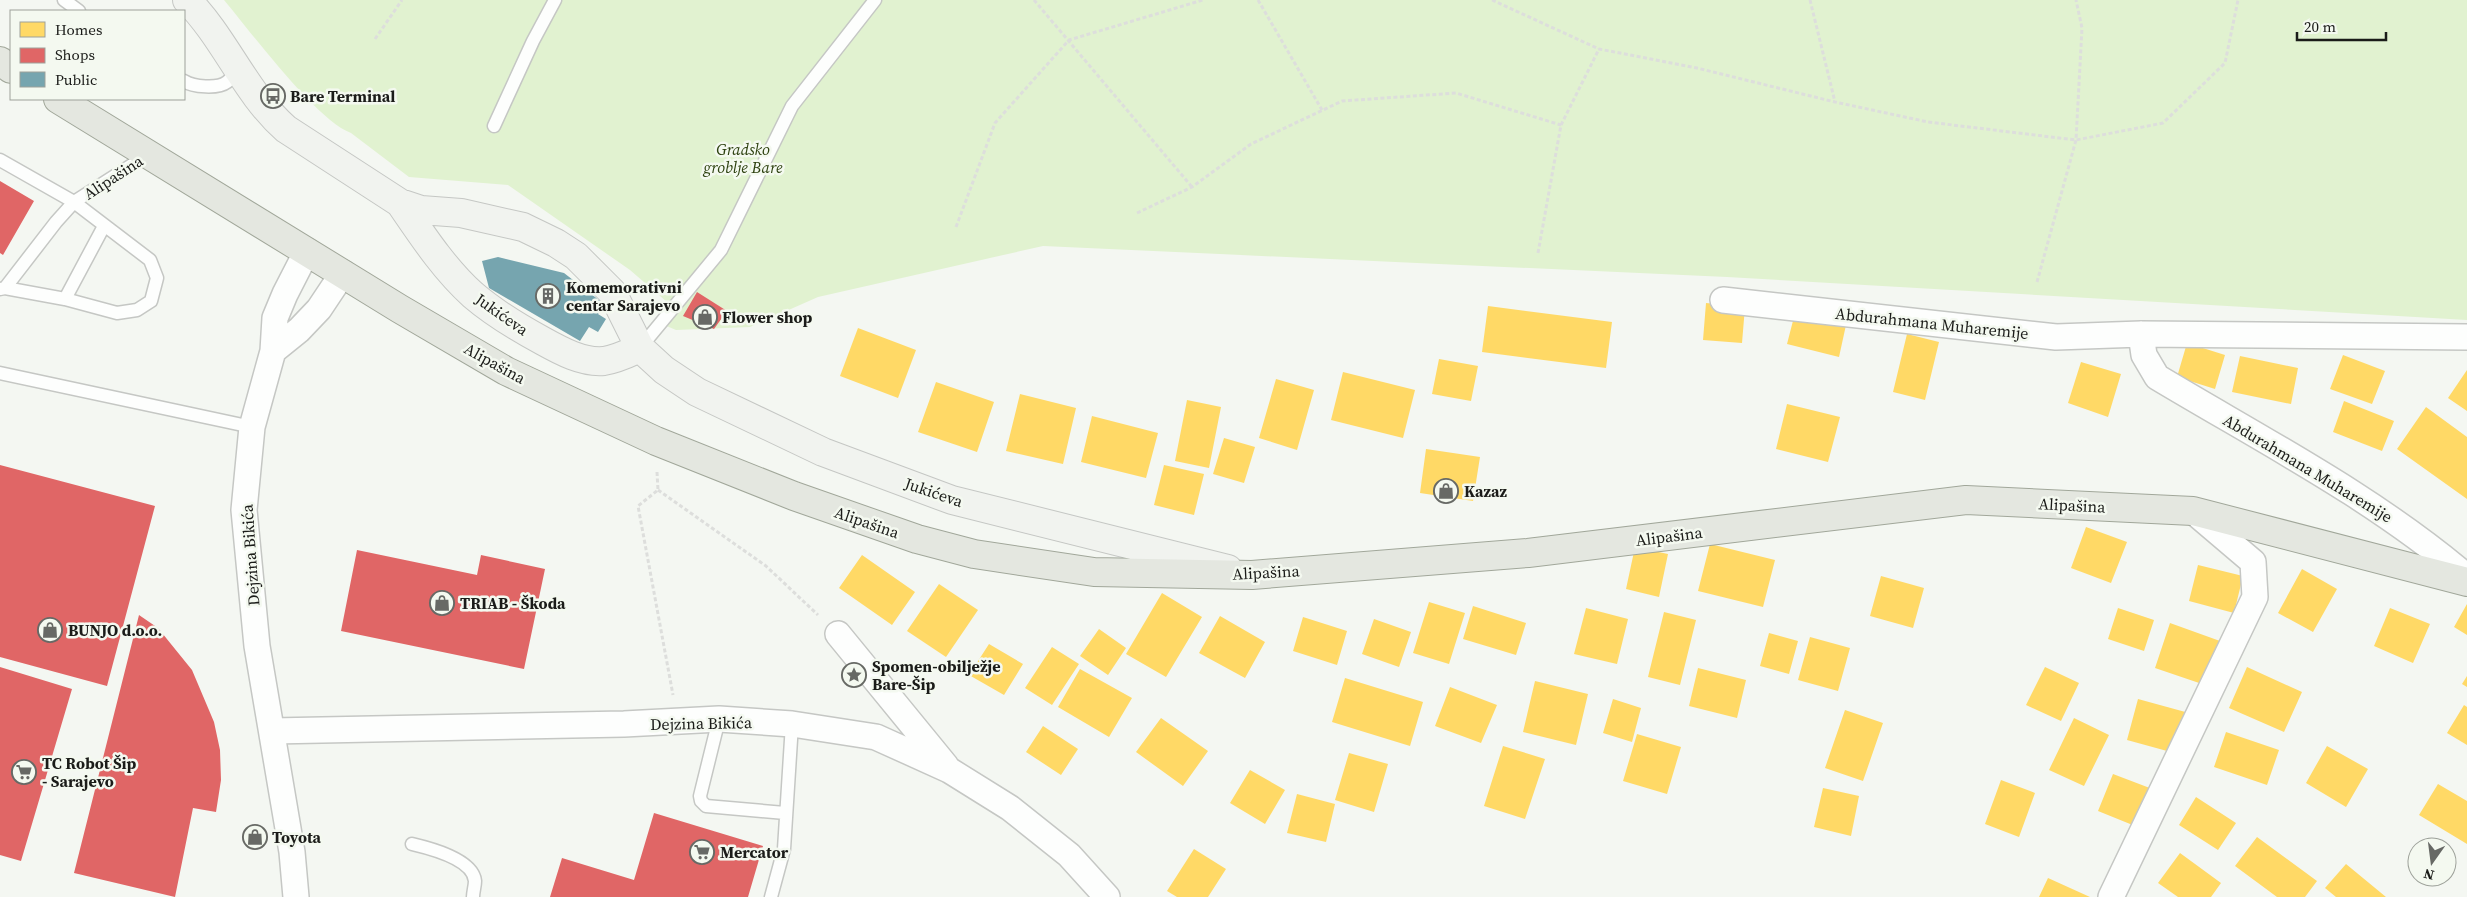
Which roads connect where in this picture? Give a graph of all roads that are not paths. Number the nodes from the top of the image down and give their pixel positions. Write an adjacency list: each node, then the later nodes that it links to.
1 (64, 0): 5 (lane)
2 (186, 0): 6 (street, Jukićeva)
3 (555, 0): 9 (lane)
4 (875, 0): 22 (lane)
5 (78, 10)
6 (238, 70): 7 (lane); 13 (street, Jukićeva)
7 (185, 82)
8 (60, 100): 10 (main road, Alipašina)
9 (494, 126)
10 (149, 154): 12 (lane, Alipašina); 15 (main road, Alipašina)
11 (0, 160): 12 (lane, Alipašina)
12 (74, 202): 14 (lane); 17 (lane)
13 (400, 203): 22 (street, Jukićeva); 22 (street, Jukićeva)
14 (104, 226): 18 (lane); 18 (lane)
15 (307, 251): 16 (main road, Alipašina); 23 (street, Dejzina Bikića)
16 (343, 273): 23 (street); 27 (main road, Alipašina)
17 (2, 286): 18 (lane)
18 (65, 299)
19 (1723, 300): 20 (street, Abdurahmana Muharemije)
20 (2141, 334): 21 (street, Abdurahmana Muharemije); 28 (street, Abdurahmana Muharemije)
21 (2467, 337)
22 (640, 348): 27 (street, Jukićeva)
23 (273, 350): 25 (street, Dejzina Bikića)
24 (0, 373): 25 (lane)
25 (252, 427): 33 (street, Dejzina Bikića)
26 (2193, 511): 27 (main road, Alipašina); 29 (main road, Alipašina); 41 (street)
27 (1252, 575)
28 (2467, 576)
29 (2467, 582)
30 (838, 634): 34 (street)
31 (719, 719): 32 (street, Dejzina Bikića); 33 (street, Dejzina Bikića); 35 (lane)
32 (792, 724): 34 (street, Dejzina Bikića); 35 (lane)
33 (272, 731): 37 (street, Dejzina Bikića)
34 (949, 770): 40 (street, Dejzina Bikića)
35 (786, 813): 39 (lane)
36 (412, 844): 38 (lane)
37 (296, 897)
38 (472, 897)
39 (771, 897)
40 (1107, 897)
41 (2111, 897)

